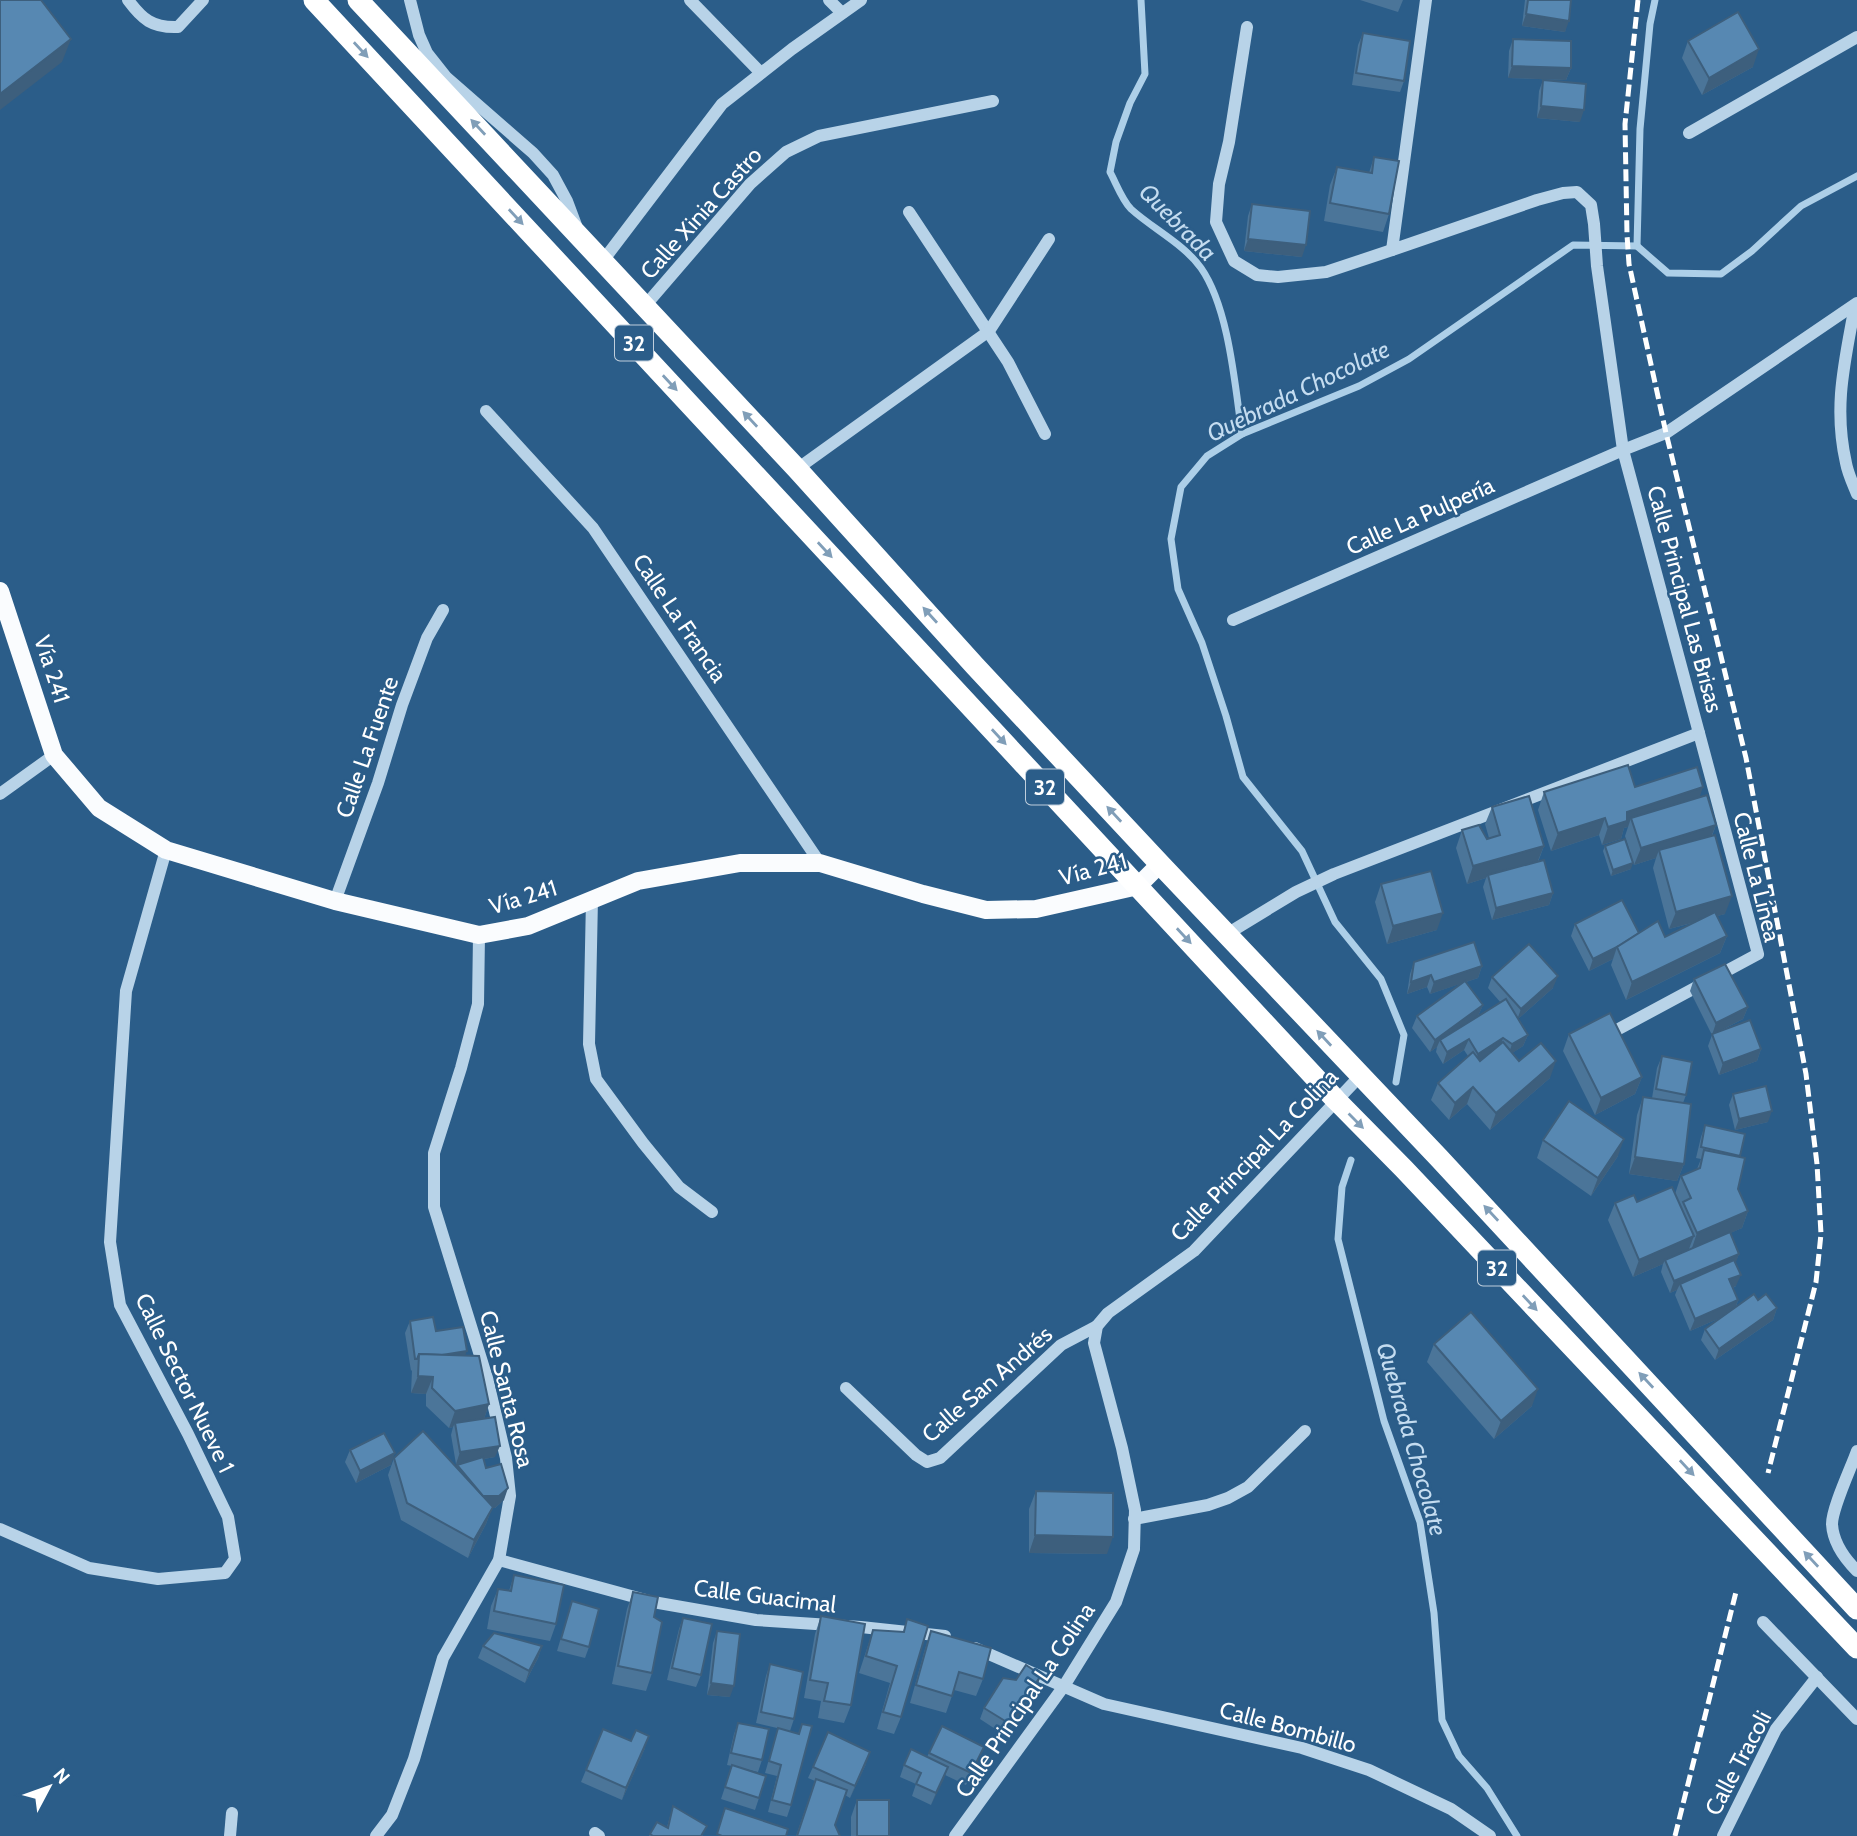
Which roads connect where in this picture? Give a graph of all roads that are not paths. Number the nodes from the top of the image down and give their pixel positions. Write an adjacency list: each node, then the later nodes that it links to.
1 (128, 0): 2 (street)
2 (203, 0)
3 (314, 0): 38 (highway, 32, one-way to 38)
4 (358, 0): 17 (highway, 32, one-way to 4)
5 (410, 0): 17 (street)
6 (690, 0): 13 (street)
7 (829, 0): 10 (street)
8 (861, 0): 10 (street)
9 (1426, 0): 19 (street)
10 (842, 13): 13 (street)
11 (1247, 27): 19 (street)
12 (1857, 37): 15 (street)
13 (761, 73): 20 (street)
14 (992, 101): 22 (street, Calle Xinia Castro)
15 (1689, 133)
16 (909, 212): 23 (street)
17 (581, 238): 20 (highway, 32)
18 (1049, 239): 23 (street)
19 (1392, 250): 26 (street, Calle Principal Las Brisas)
20 (602, 262): 22 (highway, 32)
21 (1856, 304): 26 (street); 28 (street)
22 (645, 307): 27 (highway, 32, one-way to 22)
23 (989, 331): 25 (street); 27 (street)
24 (486, 411): 36 (street, Calle La Francia)
25 (1045, 434)
26 (1623, 450): 31 (street, Calle La Pulpería); 32 (street, Calle Principal Las Brisas)
27 (797, 469): 37 (highway, 32, one-way to 27)
28 (1857, 494)
29 (0, 591): 33 (main road, Vía 241)
30 (443, 610): 40 (street, Calle La Fuente)
31 (1234, 620)
32 (1699, 733): 41 (street, Calle Principal Las Brisas); 43 (street, Calle La Línea)
33 (54, 755): 34 (street); 35 (main road, Vía 241)
34 (0, 794)
35 (166, 850): 40 (main road, Vía 241); 52 (street, Calle Sector Nueve 1)
36 (820, 863): 38 (main road, Vía 241); 39 (main road, Vía 241)
37 (1160, 864): 38 (main road, Vía 241); 41 (highway, 32)
38 (1138, 886): 45 (highway, 32, one-way to 45)
39 (592, 900): 42 (main road, Vía 241); 46 (street)
40 (335, 901): 42 (main road, Vía 241)
41 (1227, 934): 44 (highway, 32, one-way to 41)
42 (479, 935): 53 (street, Calle Santa Rosa)
43 (1612, 1032)
44 (1360, 1076): 45 (street, Calle Principal La Colina); 55 (highway, 32, one-way to 44)
45 (1336, 1100): 47 (street, Calle Principal La Colina); 57 (highway, 32, one-way to 57)
46 (712, 1212)
47 (1097, 1326): 48 (street, Calle San Andrés); 51 (street, Calle Principal La Colina)
48 (846, 1388)
49 (1305, 1431): 51 (street)
50 (1857, 1451): 54 (street)
51 (1134, 1519): 59 (street, Calle Principal La Colina)
52 (0, 1529)
53 (499, 1560): 59 (street, Calle Guacimal); 63 (street, Calle Santa Rosa)
54 (1857, 1571)
55 (1857, 1609)
56 (1763, 1622): 58 (street)
57 (1857, 1648)
58 (1817, 1677): 60 (street); 66 (street, Calle Tracoli)
59 (1064, 1686): 64 (street, Calle Principal La Colina); 65 (street, Calle Bombillo)
60 (1857, 1719)
61 (232, 1813): 62 (street)
62 (230, 1836)
63 (376, 1836)
64 (955, 1836)
65 (1490, 1836)
66 (1723, 1836)

